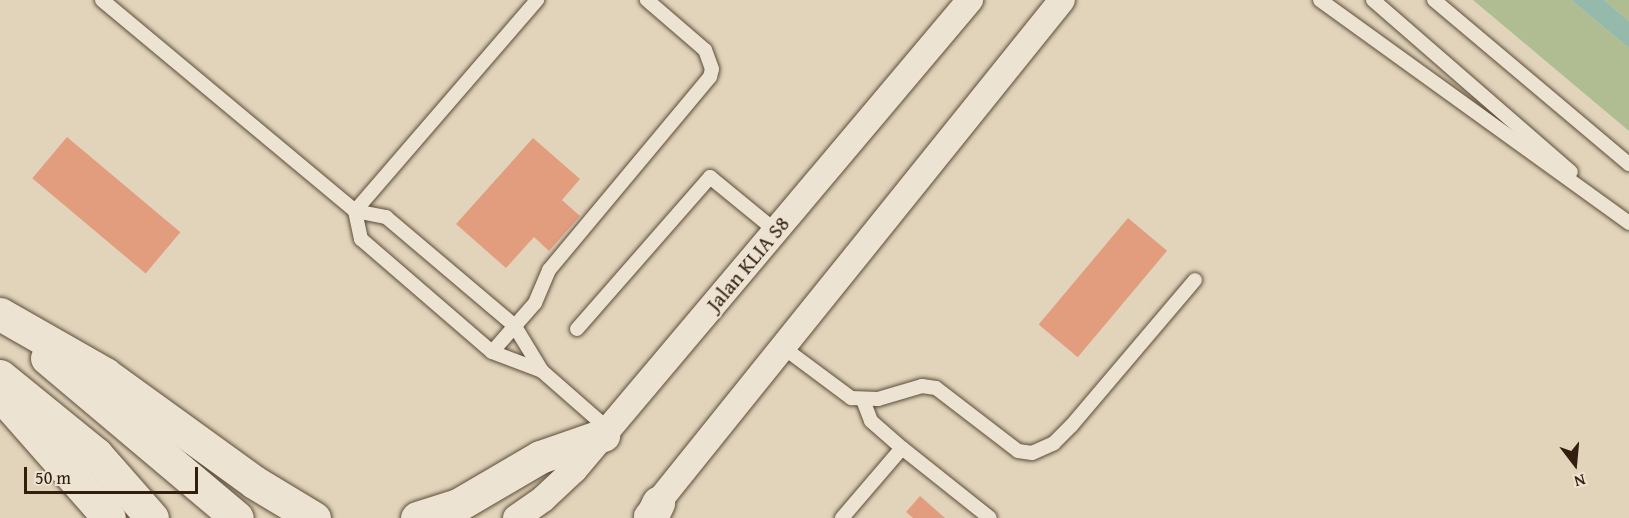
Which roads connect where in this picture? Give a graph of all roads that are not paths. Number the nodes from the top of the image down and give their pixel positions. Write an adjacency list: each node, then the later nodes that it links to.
1 (102, 0): 14 (lane)
2 (537, 0): 14 (lane)
3 (647, 0): 19 (lane)
4 (962, 0): 12 (lane)
5 (970, 0): 12 (street, Jalan KLIA S8)
6 (1062, 0): 11 (street)
7 (1077, 0): 11 (lane)
8 (1320, 0): 15 (lane)
9 (1373, 0): 15 (lane)
10 (1434, 0): 13 (lane)
11 (1039, 29): 21 (street)
12 (932, 46): 16 (street, Jalan KLIA S8)
13 (1629, 164)
14 (355, 212): 19 (lane); 22 (lane)
15 (1629, 223)
16 (776, 231): 20 (lane); 27 (street, Jalan KLIA S8)
17 (1195, 280): 26 (lane)
18 (0, 316): 32 (street); 33 (street)
19 (514, 325): 22 (lane); 23 (lane)
20 (577, 329)
21 (784, 348): 26 (lane); 29 (street)
22 (492, 352): 23 (lane)
23 (542, 371): 27 (lane)
24 (0, 376): 31 (street)
25 (0, 394): 30 (street)
26 (863, 400): 28 (lane)
27 (605, 432): 34 (street); 35 (street, Jalan KLIA S8)
28 (902, 448): 36 (lane); 37 (lane)
29 (651, 513)
30 (109, 518)
31 (152, 518)
32 (237, 518)
33 (314, 518)
34 (417, 518)
35 (516, 518)
36 (842, 518)
37 (990, 518)

